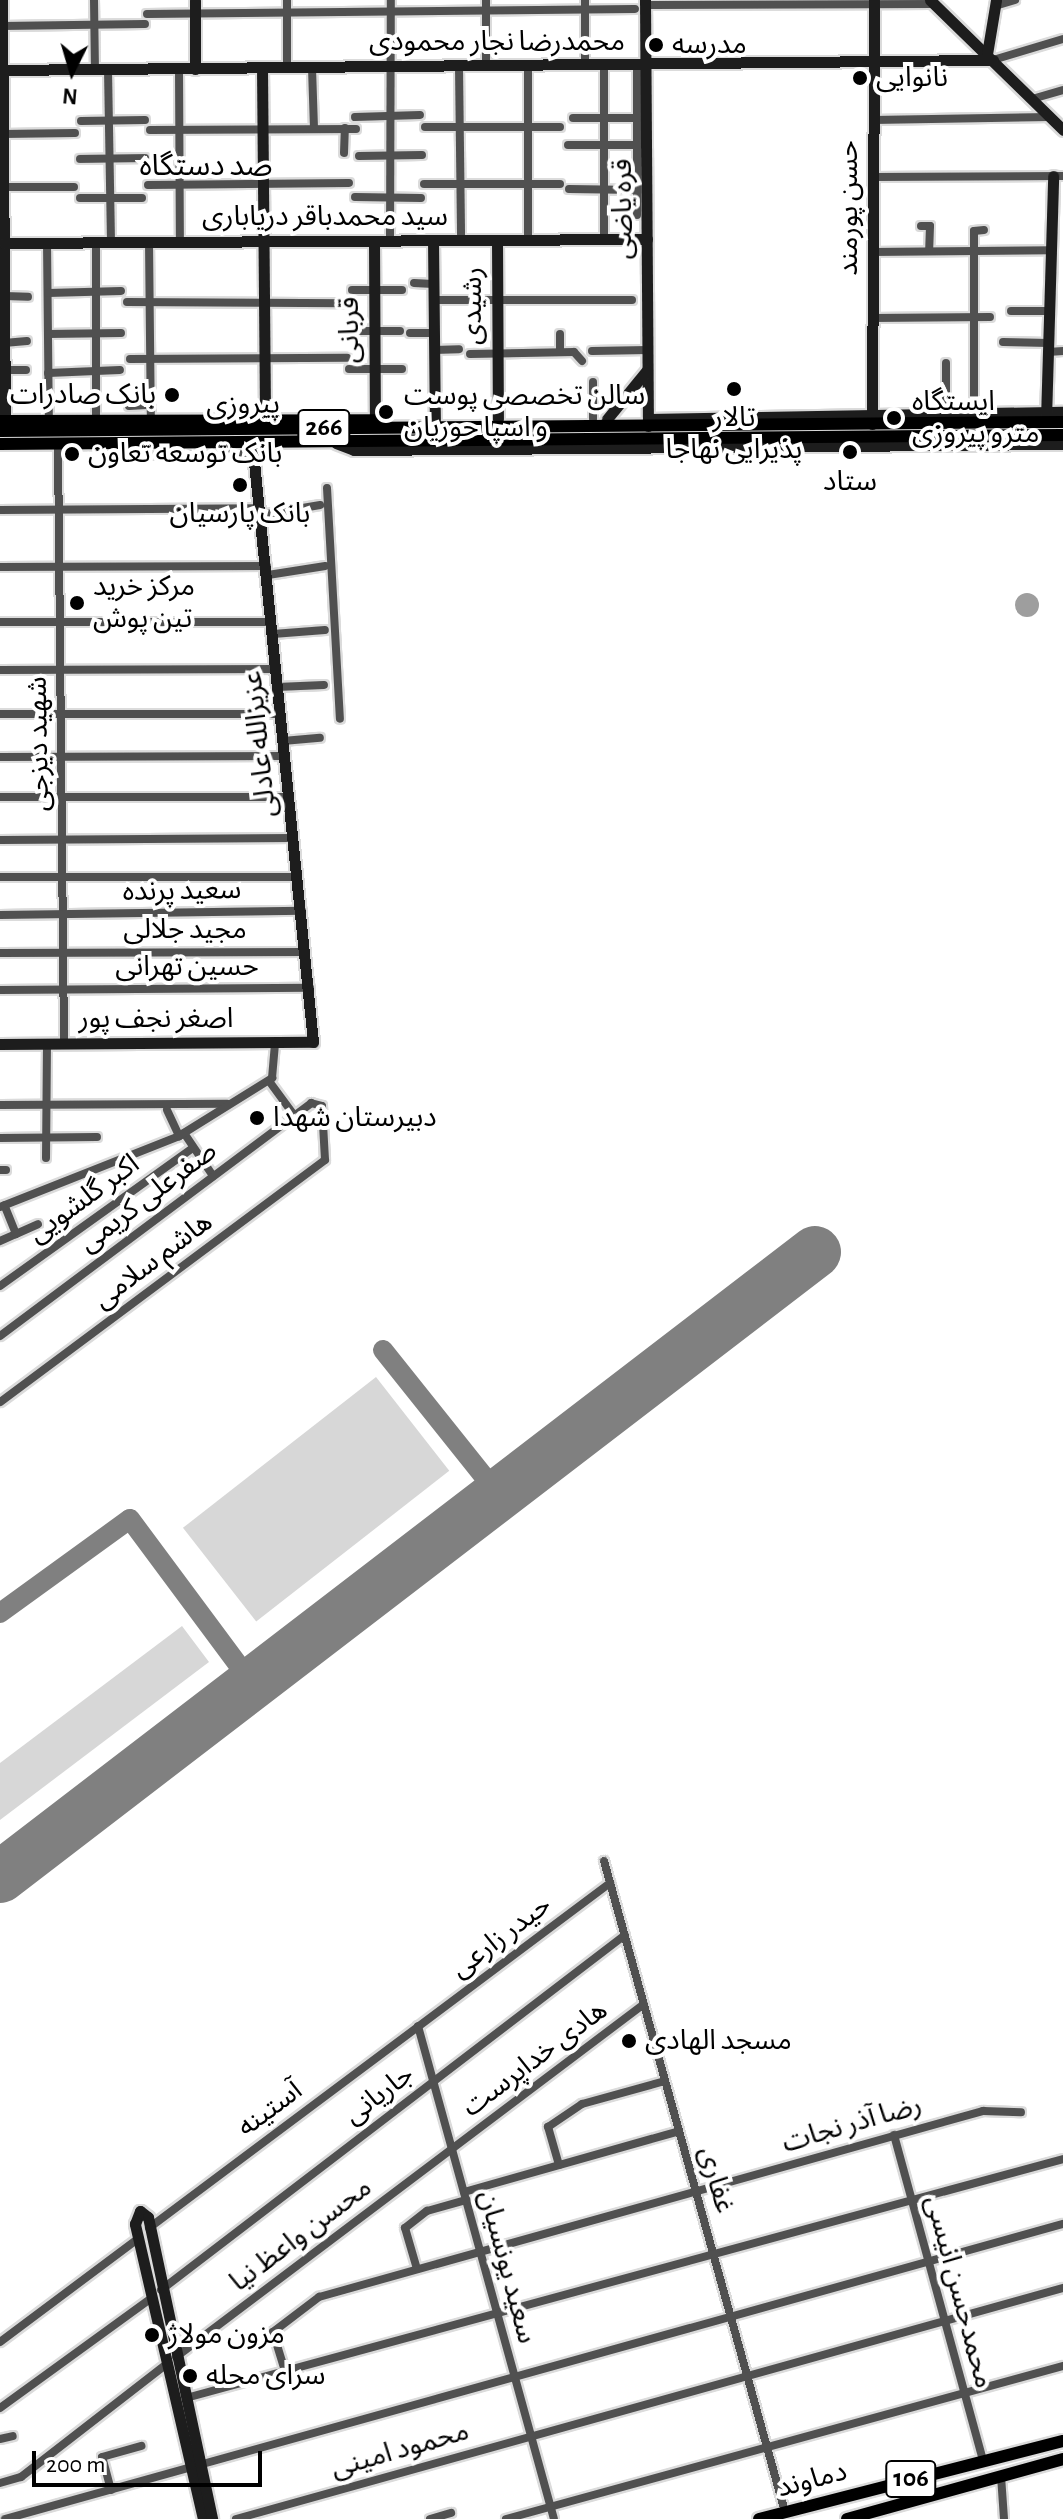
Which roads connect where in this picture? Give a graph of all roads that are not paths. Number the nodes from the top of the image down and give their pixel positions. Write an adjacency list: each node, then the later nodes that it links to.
1 (2, 0): 17 (street)
2 (94, 0): 18 (street)
3 (195, 0): 15 (street)
4 (287, 0): 16 (street)
5 (391, 0): 14 (street)
6 (486, 0): 13 (street)
7 (1015, 0): 10 (street)
8 (874, 2): 9 (street); 12 (street); 21 (street, حسن پورمند)
9 (932, 2): 20 (street)
10 (996, 3): 20 (street)
11 (585, 5): 12 (street); 13 (street); 26 (street)
12 (642, 5): 23 (street, قره یاضی)
13 (486, 11): 14 (street); 24 (street)
14 (391, 12): 16 (street); 27 (street)
15 (195, 13): 16 (street); 18 (street); 33 (street)
16 (287, 13): 30 (street)
17 (1, 19): 18 (street); 34 (street)
18 (94, 24): 35 (street)
19 (1063, 39): 20 (street)
20 (990, 57): 21 (street, محمدرضا نجار محمودی); 38 (street)
21 (873, 63): 23 (street, محمدرضا نجار محمودی); 48 (street, حسن پورمند)
22 (604, 65): 23 (street, محمدرضا نجار محمودی); 26 (street, محمدرضا نجار محمودی); 44 (street)
23 (641, 65): 45 (street); 97 (street, قره یاضی)
24 (486, 66): 25 (street, محمدرضا نجار محمودی); 28 (street, محمدرضا نجار محمودی)
25 (528, 66): 26 (street, محمدرضا نجار محمودی); 53 (street)
26 (585, 66)
27 (391, 67): 28 (street, محمدرضا نجار محمودی); 31 (street, محمدرضا نجار محمودی); 39 (street)
28 (459, 67): 52 (street)
29 (262, 68): 30 (street, محمدرضا نجار محمودی); 33 (street, محمدرضا نجار محمودی); 56 (street)
30 (287, 68): 31 (street, محمدرضا نجار محمودی)
31 (312, 68): 57 (street)
32 (179, 69): 33 (street, محمدرضا نجار محمودی); 36 (street, محمدرضا نجار محمودی); 60 (street)
33 (195, 69)
34 (1, 70): 35 (street, محمدرضا نجار محمودی); 50 (street)
35 (95, 70): 36 (street, محمدرضا نجار محمودی)
36 (108, 70): 46 (street)
37 (1063, 90): 38 (street)
38 (1032, 99): 42 (street)
39 (390, 115): 40 (street); 41 (street); 69 (street)
40 (420, 115)
41 (355, 117)
42 (1050, 117): 48 (street); 61 (street)
43 (573, 118): 44 (street)
44 (604, 118): 45 (street); 64 (street)
45 (637, 118): 65 (street)
46 (109, 120): 47 (street); 49 (street); 70 (street)
47 (145, 120)
48 (873, 120): 75 (street, حسن پورمند)
49 (81, 121)
50 (2, 127): 62 (street); 73 (street)
51 (425, 127): 52 (street)
52 (460, 127): 53 (street); 79 (street)
53 (528, 127): 54 (street); 80 (street)
54 (560, 127)
55 (345, 128): 57 (street); 58 (street); 66 (street)
56 (263, 129): 57 (street); 60 (street); 77 (street)
57 (314, 129)
58 (356, 129)
59 (150, 130): 60 (street)
60 (179, 130): 82 (street)
61 (1063, 130)
62 (75, 133)
63 (568, 145): 64 (street)
64 (604, 145): 65 (street); 85 (street)
65 (637, 145): 86 (street)
66 (344, 153)
67 (422, 155): 69 (street)
68 (359, 156): 69 (street)
69 (390, 156): 88 (street)
70 (109, 158): 71 (street); 72 (street); 90 (street)
71 (145, 158)
72 (80, 159)
73 (2, 171): 83 (street)
74 (1058, 176): 75 (street); 96 (street)
75 (873, 177): 115 (street, حسن پورمند)
76 (349, 183): 77 (street)
77 (263, 184): 82 (street); 103 (street)
78 (424, 184): 79 (street)
79 (460, 184): 80 (street); 99 (street)
80 (528, 184): 85 (street); 101 (street)
81 (148, 185): 82 (street)
82 (180, 185): 110 (street)
83 (3, 187): 84 (street); 111 (street)
84 (74, 187)
85 (604, 189): 86 (street); 102 (street)
86 (637, 190): 93 (street)
87 (355, 197): 88 (street)
88 (390, 197): 92 (street); 105 (street)
89 (80, 198): 90 (street)
90 (110, 198): 91 (street); 108 (street)
91 (142, 198)
92 (421, 198)
93 (637, 215)
94 (921, 226): 114 (street)
95 (984, 230): 112 (street)
96 (1057, 233): 113 (street)
97 (647, 239): 102 (street, سید محمدباقر دریاباری); 153 (street, قره یاضی)
98 (433, 240): 99 (street, سید محمدباقر دریاباری); 105 (street, سید محمدباقر دریاباری); 117 (street)
99 (461, 240): 100 (street, سید محمدباقر دریاباری)
100 (497, 240): 101 (street, سید محمدباقر دریاباری); 129 (street, رشیدی)
101 (528, 240): 102 (street, سید محمدباقر دریاباری)
102 (604, 240)
103 (264, 241): 104 (street, سید محمدباقر دریاباری); 110 (street, سید محمدباقر دریاباری); 133 (street)
104 (374, 241): 105 (street, سید محمدباقر دریاباری); 119 (street, قربانی)
105 (390, 241)
106 (47, 242): 107 (street, سید محمدباقر دریاباری); 111 (street, سید محمدباقر دریاباری); 123 (street)
107 (96, 242): 108 (street, سید محمدباقر دریاباری); 122 (street)
108 (111, 242): 109 (street, سید محمدباقر دریاباری)
109 (149, 242): 110 (street, سید محمدباقر دریاباری); 132 (street)
110 (180, 242)
111 (4, 243): 126 (street)
112 (975, 250): 113 (street); 114 (street); 137 (street)
113 (1051, 250): 124 (street)
114 (929, 251): 115 (street)
115 (872, 252): 139 (street, حسن پورمند)
116 (414, 283): 117 (street)
117 (433, 284): 128 (street)
118 (352, 290): 119 (street)
119 (374, 290): 120 (street); 141 (street, قربانی)
120 (402, 290)
121 (121, 291): 122 (street)
122 (96, 292): 123 (street); 142 (street)
123 (48, 293): 145 (street)
124 (1050, 295): 125 (street); 136 (street)
125 (1063, 295)
126 (5, 296): 127 (street); 149 (street)
127 (28, 297)
128 (434, 300): 129 (street); 144 (street)
129 (497, 300): 130 (street); 158 (street, رشیدی)
130 (632, 300)
131 (127, 302): 132 (street)
132 (150, 302): 133 (street); 159 (street)
133 (264, 303): 134 (street); 160 (street)
134 (347, 303)
135 (1011, 311): 136 (street)
136 (1049, 311): 150 (street)
137 (974, 317): 138 (street); 139 (street); 179 (street)
138 (990, 317)
139 (872, 318): 189 (street, حسن پورمند)
140 (352, 331): 141 (street)
141 (374, 331): 144 (street); 166 (street, قربانی)
142 (96, 333): 143 (street); 145 (street); 172 (street)
143 (121, 333)
144 (434, 333): 152 (street)
145 (48, 334): 173 (street)
146 (560, 334): 156 (street)
147 (27, 341): 149 (street)
148 (1003, 342): 150 (street)
149 (4, 343): 169 (street)
150 (1048, 347): 155 (street); 180 (street)
151 (459, 349): 152 (street)
152 (434, 350): 188 (street)
153 (648, 350): 154 (street); 168 (street, قره یاضی)
154 (592, 351)
155 (1063, 351)
156 (560, 352): 158 (street); 163 (street)
157 (470, 354): 158 (street)
158 (497, 354): 182 (street, رشیدی)
159 (150, 358): 160 (street); 162 (street); 175 (street)
160 (265, 358): 161 (street); 181 (street)
161 (347, 358)
162 (130, 359)
163 (582, 361)
164 (946, 363): 178 (street)
165 (349, 369): 166 (street)
166 (374, 369): 167 (street); 187 (street, قربانی)
167 (402, 369)
168 (648, 369): 184 (street); 192 (street, قره یاضی)
169 (4, 370): 170 (street); 193 (street)
170 (26, 370)
171 (120, 370): 172 (street)
172 (96, 371): 173 (street); 185 (street)
173 (48, 373): 190 (street)
174 (593, 382): 183 (street)
175 (151, 405): 176 (street); 186 (street)
176 (129, 406)
177 (1063, 412): 180 (street)
178 (946, 414): 179 (street); 189 (street)
179 (974, 418): 180 (main road, پیروزی / 266); 189 (main road, پیروزی / 266)
180 (1046, 418): 191 (main road, پیروزی / 266)
181 (265, 419): 186 (main road); 187 (main road)
182 (498, 419): 183 (main road); 188 (main road)
183 (593, 419): 184 (main road)
184 (607, 419): 192 (main road)
185 (96, 420): 186 (main road); 190 (main road)
186 (151, 420)
187 (375, 420): 188 (main road)
188 (435, 420)
189 (872, 420): 192 (main road, پیروزی / 266)
190 (49, 421): 193 (main road)
191 (1063, 422)
192 (648, 427): 196 (main road, پیروزی / 266); 197 (main road, پیروزی / 266); 198 (main road, پیروزی / 266)
193 (2, 430): 195 (main road, پیروزی / 266); 199 (main road, پیروزی / 266)
194 (1063, 435): 196 (main road, پیروزی / 266)
195 (188, 436): 198 (main road, پیروزی / 266); 199 (main road, پیروزی / 266)
196 (773, 437): 200 (street)
197 (331, 441): 198 (main road, پیروزی / 266); 200 (street)
198 (253, 442): 202 (street); 207 (street, عزیزالله عادلی)
199 (58, 443): 206 (street, شهید دیزجی)
200 (749, 444): 201 (street)
201 (1063, 444)
202 (156, 455)
203 (327, 488): 224 (street)
204 (320, 505): 207 (street)
205 (0, 510): 206 (street)
206 (59, 510): 207 (street); 210 (street, شهید دیزجی)
207 (260, 512): 211 (street, عزیزالله عادلی)
208 (325, 566): 211 (street)
209 (0, 567): 210 (street)
210 (59, 567): 211 (street); 213 (street, شهید دیزجی)
211 (267, 571): 214 (street, عزیزالله عادلی)
212 (0, 622): 213 (street)
213 (60, 622): 214 (street); 216 (street, شهید دیزجی)
214 (272, 628): 215 (street); 217 (street, عزیزالله عادلی)
215 (325, 630)
216 (60, 669): 217 (street); 218 (street); 221 (street, شهید دیزجی)
217 (276, 669): 220 (street, عزیزالله عادلی)
218 (0, 670)
219 (324, 685): 220 (street)
220 (277, 687): 223 (street, عزیزالله عادلی)
221 (61, 713): 222 (street); 223 (street); 229 (street, شهید دیزجی)
222 (0, 714)
223 (279, 714): 226 (street, عزیزالله عادلی)
224 (340, 719)
225 (320, 738): 226 (street)
226 (283, 741): 227 (street, عزیزالله عادلی)
227 (286, 756): 229 (street); 232 (street, عزیزالله عادلی)
228 (0, 757): 229 (street)
229 (61, 757): 230 (street, شهید دیزجی)
230 (62, 796): 231 (street); 232 (street); 234 (street, شهید دیزجی)
231 (0, 797)
232 (290, 797): 233 (street, عزیزالله عادلی)
233 (294, 838): 234 (street); 238 (street, عزیزالله عادلی)
234 (62, 839): 235 (street); 237 (street, شهید دیزجی)
235 (0, 840)
236 (0, 877): 237 (street)
237 (63, 877): 238 (street); 240 (street, شهید دیزجی)
238 (298, 877): 239 (street, عزیزالله عادلی)
239 (302, 911): 240 (street, سعید پرنده); 243 (street, عزیزالله عادلی)
240 (63, 914): 241 (street, سعید پرنده); 242 (street, شهید دیزجی)
241 (0, 915)
242 (63, 952): 243 (street, مجید جلالی); 244 (street, مجید جلالی); 246 (street, شهید دیزجی)
243 (306, 952): 245 (street, عزیزالله عادلی)
244 (0, 953)
245 (310, 988): 246 (street, حسین تهرانی); 249 (street, عزیزالله عادلی)
246 (64, 989): 247 (street, حسین تهرانی); 252 (street, شهید دیزجی)
247 (0, 990)
248 (275, 1042): 249 (street, اصغر نجف پور); 252 (street, اصغر نجف پور); 253 (street)
249 (313, 1042)
250 (0, 1044): 251 (street, اصغر نجف پور)
251 (47, 1044): 252 (street, اصغر نجف پور); 254 (street)
252 (64, 1044)
253 (269, 1081): 255 (street); 258 (street)
254 (46, 1104): 255 (street); 256 (street); 262 (street)
255 (227, 1104): 259 (street)
256 (0, 1105)
257 (167, 1110): 259 (street)
258 (294, 1115): 264 (street, صفرعلی کریمی); 266 (street, صفرعلی کریمی)
259 (182, 1135): 263 (street); 267 (street)
260 (97, 1137): 262 (street)
261 (0, 1138): 262 (street)
262 (46, 1138): 265 (street)
263 (193, 1148): 266 (street); 271 (street, اکبر گلشویی)
264 (329, 1152): 273 (street, هاشم سلامی)
265 (46, 1158)
266 (213, 1176): 272 (street, صفرعلی کریمی)
267 (2, 1206): 269 (street)
268 (38, 1224): 269 (street)
269 (16, 1234): 270 (street)
270 (0, 1241)
271 (0, 1286)
272 (0, 1336)
273 (0, 1402)
274 (604, 1861): 275 (street, غفاری)
275 (610, 1883): 276 (street, غفاری); 278 (street, حیدر زارعی)
276 (625, 1935): 277 (street, غفاری); 280 (street, جاریانی)
277 (644, 2004): 279 (street, غفاری); 284 (street, هادی خداپرست)
278 (418, 2026): 280 (street, سعید یونسیان); 291 (street, آستینه)
279 (665, 2081): 282 (street, غفاری); 286 (street)
280 (434, 2082): 284 (street, سعید یونسیان); 298 (street, جاریانی)
281 (1021, 2112): 283 (street, رضا آذر نجات)
282 (679, 2131): 286 (street); 287 (street, غفاری)
283 (894, 2135): 287 (street, رضا آذر نجات); 289 (street, محمدحسن انیسی)
284 (452, 2149): 288 (street, سعید یونسیان); 303 (street, محسن واعظ نیا)
285 (1063, 2159): 289 (street)
286 (559, 2165): 288 (street)
287 (696, 2191): 293 (street, رضا آذر نجات); 294 (street, غفاری)
288 (465, 2196): 293 (street, سعید یونسیان); 296 (street)
289 (911, 2199): 294 (street); 295 (street, محمدحسن انیسی)
290 (1063, 2224): 295 (street)
291 (149, 2228): 292 (street); 298 (street)
292 (139, 2238): 298 (street); 302 (street)
293 (480, 2251): 296 (street, رضا آذر نجات); 299 (street, سعید یونسیان)
294 (713, 2255): 299 (street); 300 (street, غفاری)
295 (928, 2263): 300 (street); 301 (street, محمدحسن انیسی)
296 (417, 2269): 305 (street, رضا آذر نجات)
297 (1063, 2288): 301 (street, محمود امینی)
298 (157, 2293): 303 (street); 310 (street, جاریانی)
299 (497, 2313): 305 (street); 307 (street, سعید یونسیان)
300 (731, 2318): 306 (street, غفاری); 307 (street)
301 (944, 2321): 306 (street, محمود امینی); 308 (street, محمدحسن انیسی)
302 (0, 2342)
303 (172, 2360): 309 (street); 319 (street); 321 (street, محسن واعظ نیا)
304 (1063, 2366): 308 (street)
305 (285, 2371): 309 (street)
306 (747, 2374): 311 (street, محمود امینی); 316 (street, غفاری)
307 (515, 2378): 311 (street, سعید یونسیان); 319 (street)
308 (964, 2393): 316 (street); 318 (street, محمدحسن انیسی)
309 (186, 2398): 319 (street)
310 (0, 2408)
311 (531, 2435): 323 (street, سعید یونسیان); 330 (street, محمود امینی)
312 (13, 2436): 313 (street)
313 (0, 2439)
314 (1063, 2441): 318 (main road, دماوند / 106)
315 (141, 2446): 322 (street)
316 (767, 2446): 323 (street); 324 (street, غفاری)
317 (1063, 2459): 320 (main road, دماوند / 106)
318 (983, 2461): 324 (main road, دماوند / 106)
319 (195, 2466): 322 (street); 328 (street); 329 (street)
320 (1001, 2476): 326 (main road, دماوند / 106); 336 (street)
321 (0, 2483)
322 (111, 2490): 327 (street)
323 (550, 2506): 332 (street); 333 (street, سعید یونسیان)
324 (785, 2512): 334 (main road, دماوند / 106)
325 (451, 2513): 331 (street)
326 (879, 2515): 335 (main road, دماوند / 106)
327 (5, 2519)
328 (203, 2519)
329 (212, 2519)
330 (236, 2519)
331 (430, 2519)
332 (506, 2519)
333 (554, 2519)
334 (759, 2519)
335 (847, 2519)
336 (1004, 2519)

